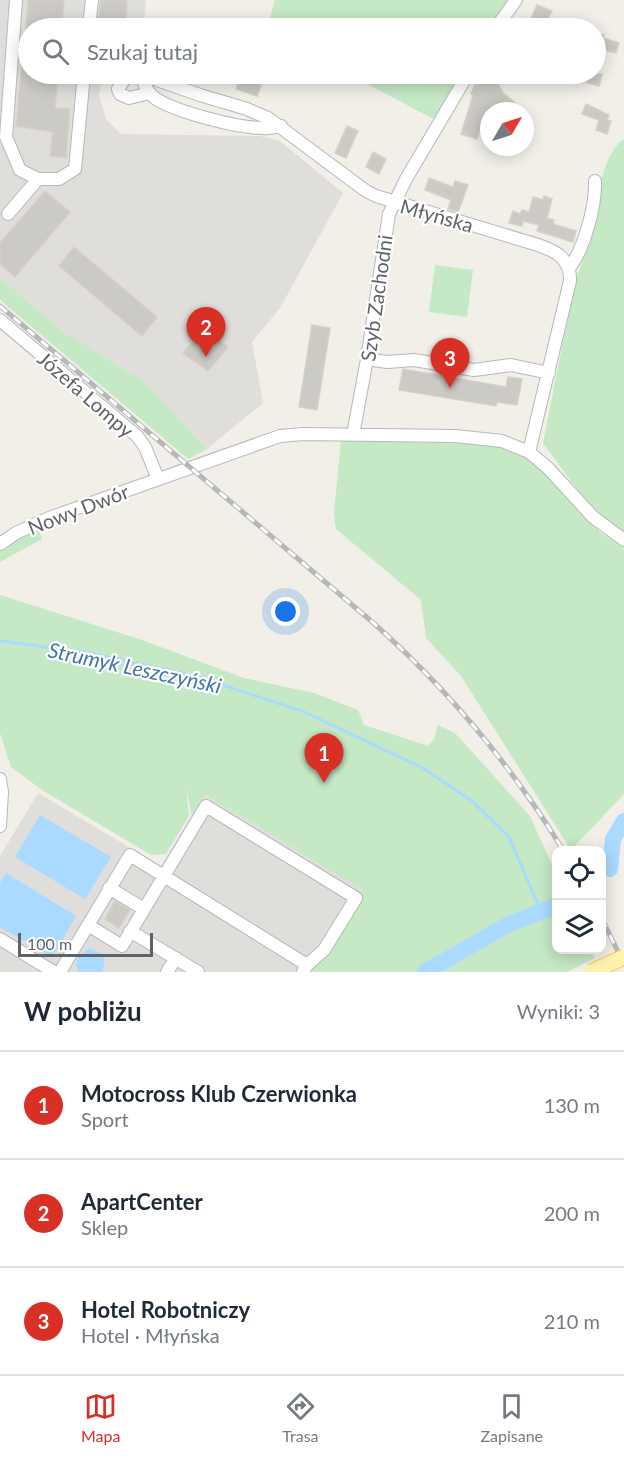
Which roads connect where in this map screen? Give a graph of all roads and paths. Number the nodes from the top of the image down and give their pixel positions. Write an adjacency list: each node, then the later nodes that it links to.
1 (16, 0): 13 (street)
2 (92, 0): 4 (street)
3 (516, 0): 5 (street)
4 (90, 18)
5 (503, 18)
6 (83, 84): 13 (street)
7 (121, 84): 11 (street)
8 (145, 84): 11 (street)
9 (166, 84): 12 (street, Młyńska)
10 (462, 84): 15 (street, Szyb Zachodni)
11 (150, 93): 12 (street)
12 (281, 126): 15 (street, Młyńska)
13 (38, 179): 16 (street)
14 (595, 181): 17 (street)
15 (393, 202): 17 (street, Młyńska); 19 (street, Szyb Zachodni)
16 (8, 214)
17 (569, 268): 20 (street)
18 (0, 320): 23 (street, Józefa Lompy)
19 (367, 359): 20 (street); 21 (street, Szyb Zachodni)
20 (549, 373): 22 (street)
21 (353, 435): 22 (street); 23 (street)
22 (530, 452): 24 (street)
23 (158, 479): 25 (street, Nowy Dwór)
24 (624, 540)
25 (0, 544)
26 (0, 779): 27 (street)
27 (0, 826)
28 (163, 876): 29 (street); 30 (street); 36 (street); 36 (street)
29 (110, 888): 30 (street); 31 (street)
30 (144, 909): 32 (street)
31 (88, 925): 32 (street); 38 (street)
32 (130, 931): 35 (street)
33 (0, 939): 37 (street)
34 (624, 957): 41 (main road, bridge)
35 (176, 958): 39 (street); 40 (street)
36 (305, 968)
37 (54, 972)
38 (60, 972)
39 (167, 972)
40 (198, 972)
41 (591, 972)

